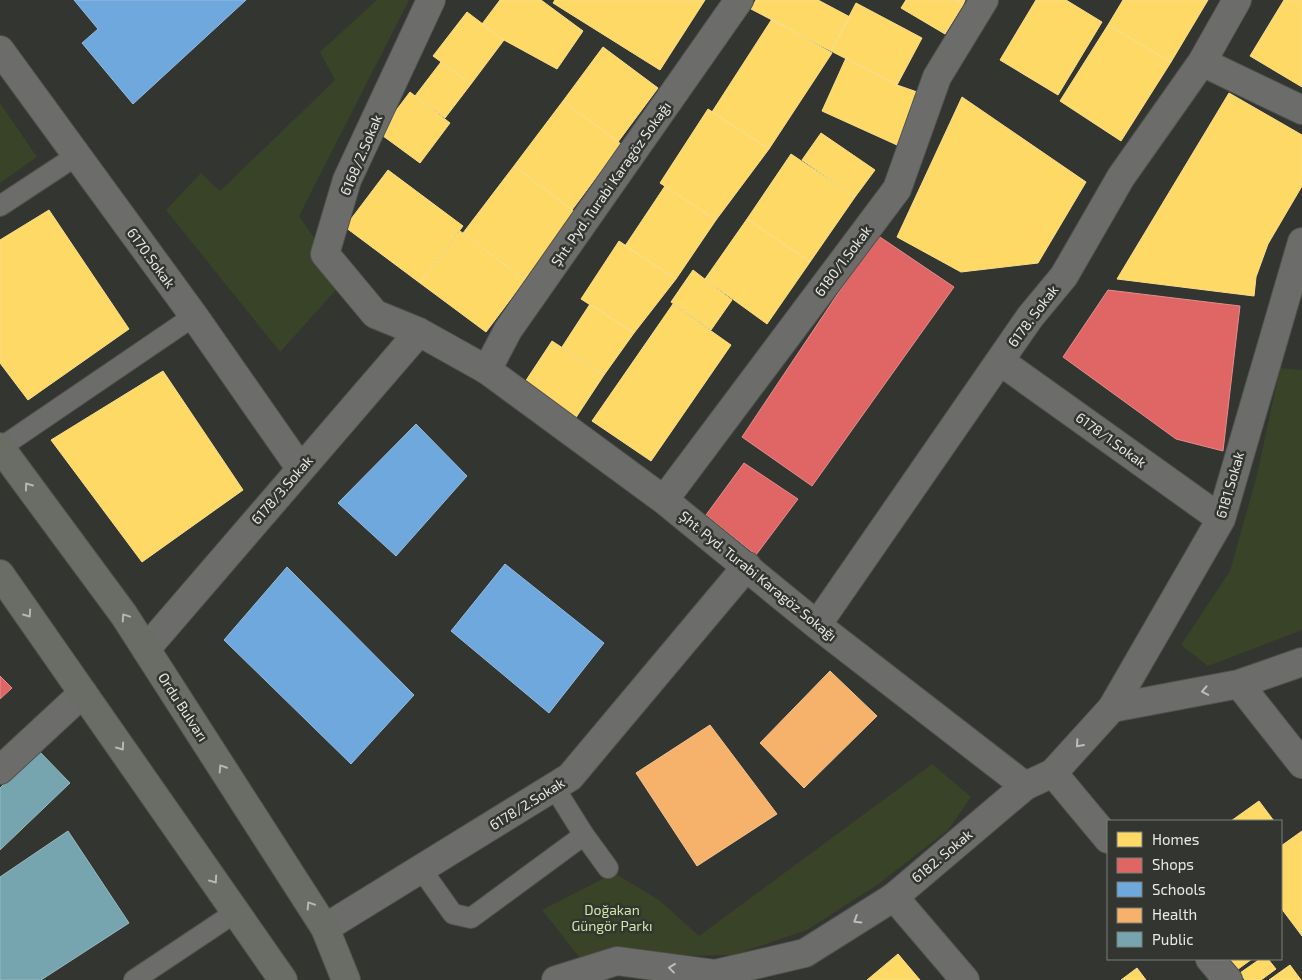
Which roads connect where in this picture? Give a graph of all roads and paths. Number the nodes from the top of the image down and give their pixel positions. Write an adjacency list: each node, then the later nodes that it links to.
1 (431, 0): 13 (street, 6168/2.Sokak)
2 (738, 0): 15 (street, Şht. Pyd. Turabi Karagöz Sokağı)
3 (984, 0): 18 (street, 6180/1.Sokak)
4 (1237, 0): 6 (street, 6178. Sokak)
5 (0, 50): 8 (street, 6170.Sokak)
6 (1202, 62): 7 (street); 14 (street, 6178. Sokak)
7 (1302, 110)
8 (76, 156): 9 (lane); 12 (street, 6170.Sokak)
9 (0, 206)
10 (1302, 242): 11 (street, 6181.Sokak)
11 (1293, 310): 19 (street, 6181.Sokak)
12 (194, 316): 16 (lane); 17 (street, 6170.Sokak)
13 (418, 332): 15 (street, Şht. Pyd. Turabi Karagöz Sokağı); 17 (street, 6178/3.Sokak)
14 (1000, 361): 19 (street, 6178/1.Sokak); 22 (street, 6178. Sokak)
15 (487, 370): 18 (street, Şht. Pyd. Turabi Karagöz Sokağı)
16 (0, 448): 23 (main road, Ordu Bulvarı, one-way to 16)
17 (300, 468): 23 (street, 6178/3.Sokak)
18 (664, 500): 20 (street, Şht. Pyd. Turabi Karagöz Sokağı)
19 (1222, 519): 27 (street, 6181.Sokak)
20 (747, 566): 22 (street, Şht. Pyd. Turabi Karagöz Sokağı); 32 (street, 6178/2.Sokak)
21 (0, 574): 26 (main road, one-way to 26)
22 (817, 625): 31 (street, Şht. Pyd. Turabi Karagöz Sokağı)
23 (146, 649): 39 (main road, Ordu Bulvarı, one-way to 23)
24 (1302, 662): 25 (street)
25 (1239, 684): 27 (street, one-way to 27); 28 (street)
26 (83, 693): 29 (street); 38 (main road, one-way to 38)
27 (1112, 708): 30 (street, 6182. Sokak, one-way to 30)
28 (1302, 764)
29 (0, 770)
30 (1053, 773): 31 (street, 6182. Sokak); 34 (street)
31 (1026, 786): 37 (street, 6182. Sokak)
32 (554, 787): 33 (lane); 36 (street, 6178/2.Sokak)
33 (584, 835): 35 (lane); 36 (lane)
34 (1107, 838)
35 (608, 868)
36 (421, 869): 39 (street, 6178/2.Sokak)
37 (894, 897): 41 (street, 6182. Sokak, one-way to 41); 46 (street)
38 (236, 912): 42 (lane); 43 (main road)
39 (325, 928): 44 (main road, Ordu Bulvarı)
40 (1211, 960): 47 (street)
41 (718, 977): 45 (street, 6182. Sokak, one-way to 45)
42 (134, 980)
43 (284, 980)
44 (346, 980)
45 (556, 980)
46 (965, 980)
47 (1228, 980)

